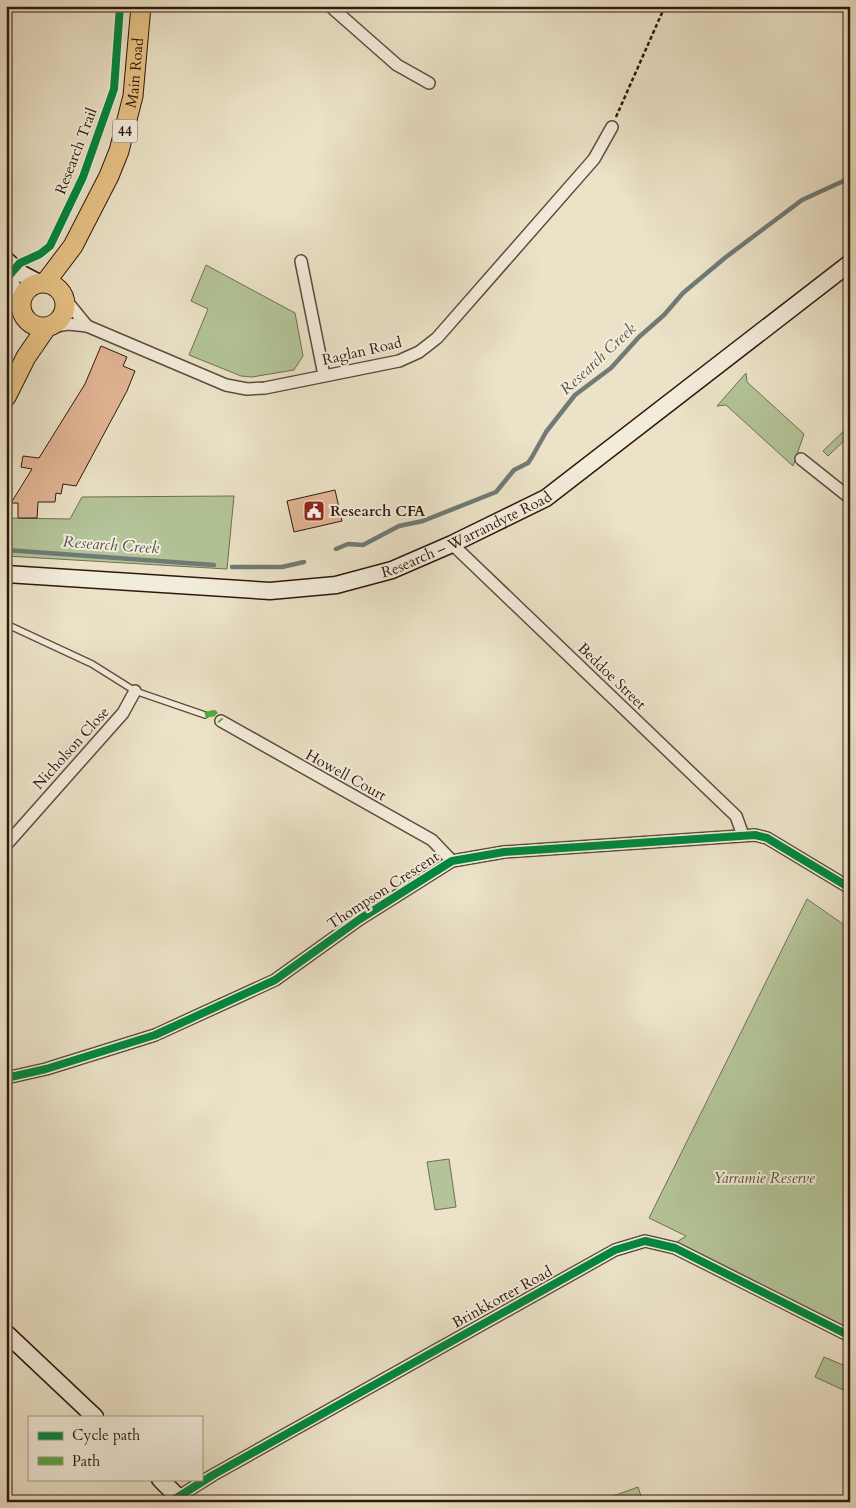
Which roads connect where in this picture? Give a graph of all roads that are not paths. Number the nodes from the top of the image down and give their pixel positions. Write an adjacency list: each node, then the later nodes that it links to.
1 (141, 6): 5 (main road, Main Road / 44)
2 (330, 6): 3 (street)
3 (429, 84)
4 (612, 127): 16 (street, Raglan Road)
5 (73, 246): 10 (main road, Main Road); 11 (main road, Main Road)
6 (6, 260): 10 (main road)
7 (301, 261): 16 (street)
8 (850, 263): 20 (main road, Research – Warrandyte Road)
9 (6, 272): 12 (main road)
10 (42, 283): 11 (main road); 12 (main road)
11 (64, 296): 13 (street, Raglan Road); 14 (main road)
12 (21, 310): 14 (main road); 15 (main road)
13 (87, 326): 14 (street, Raglan Road); 16 (street, Raglan Road)
14 (48, 327): 15 (main road)
15 (17, 372): 17 (main road)
16 (324, 375)
17 (6, 397)
18 (801, 459): 19 (street)
19 (850, 498)
20 (452, 544): 21 (main road, Research – Warrandyte Road); 26 (street, Beddoe Street)
21 (6, 574)
22 (6, 624): 23 (lane)
23 (135, 691): 24 (lane); 27 (street, Nicholson Close)
24 (205, 715)
25 (221, 722): 28 (street, Howell Court)
26 (743, 835): 28 (street, Thompson Crescent); 29 (street, Thompson Crescent)
27 (6, 845)
28 (452, 861): 30 (street, Thompson Crescent)
29 (850, 888)
30 (6, 1078)
31 (6, 1333): 33 (main road)
32 (850, 1336): 35 (street, Brinkkotter Road)
33 (93, 1416)
34 (161, 1480): 35 (main road)
35 (177, 1500)

